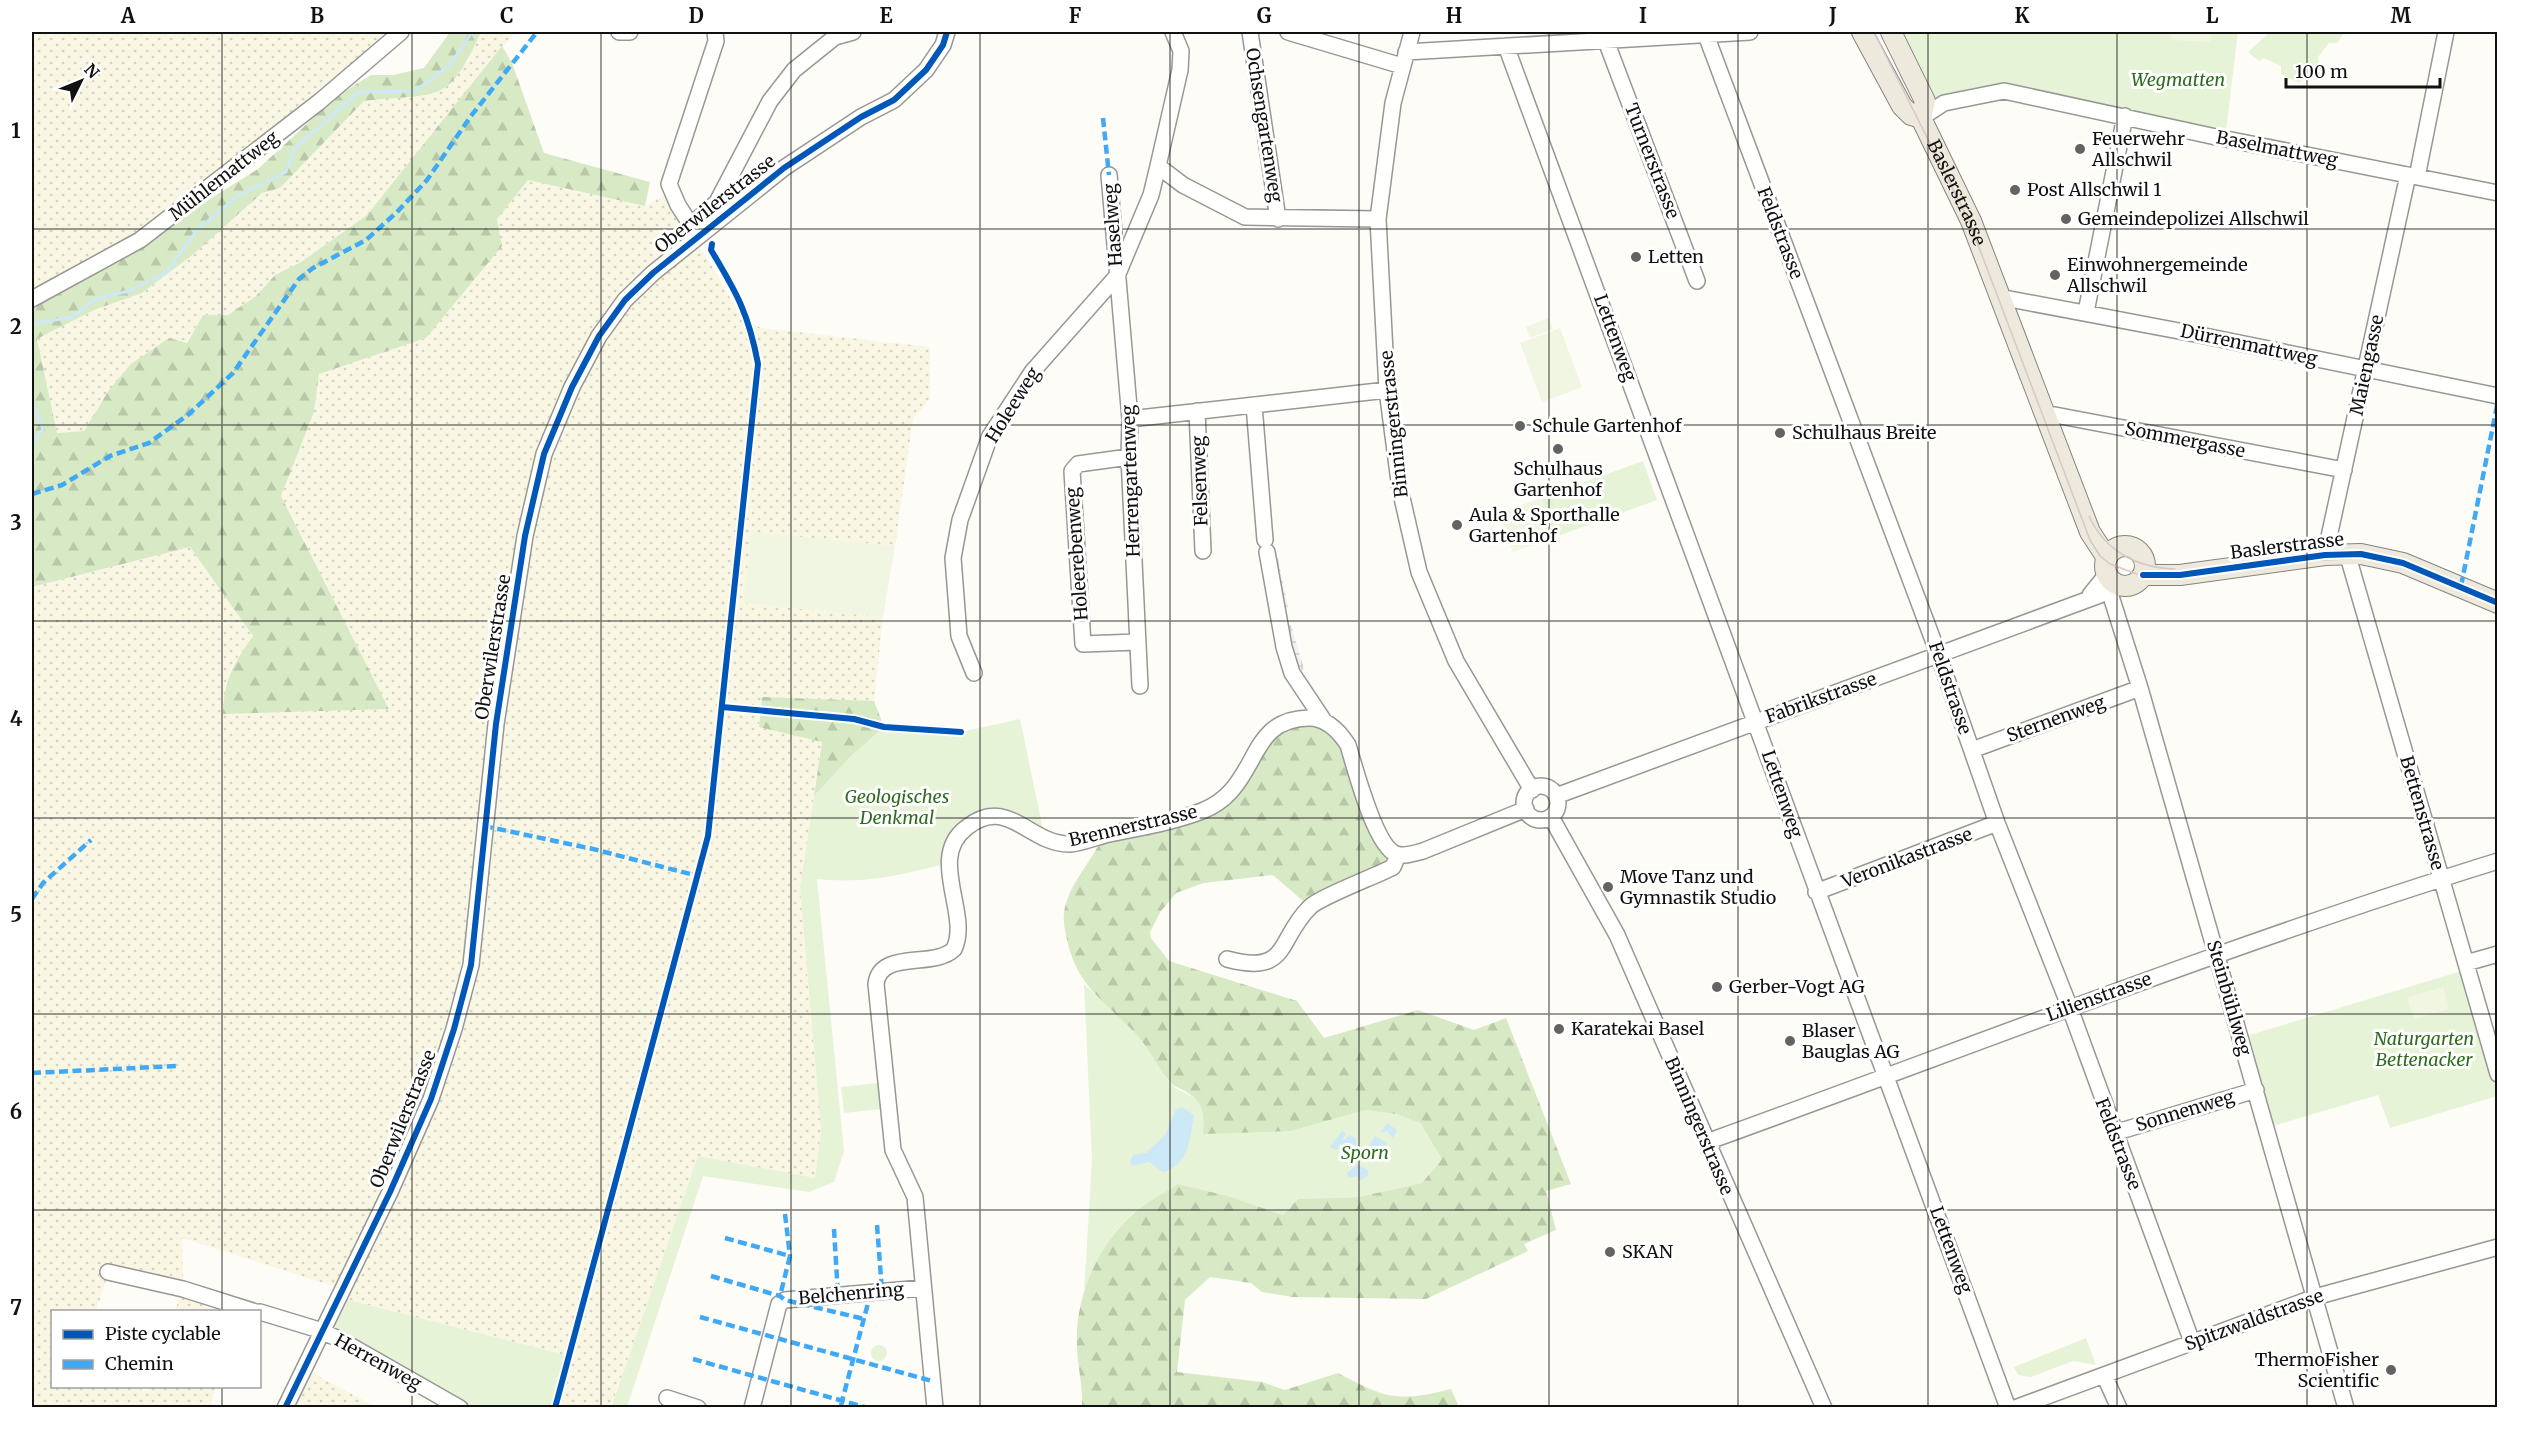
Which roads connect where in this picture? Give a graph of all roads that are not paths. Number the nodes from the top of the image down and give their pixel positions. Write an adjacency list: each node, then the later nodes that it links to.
1 (401, 32): 31 (street, Mühlemattweg)
2 (619, 32): 3 (street)
3 (630, 32)
4 (715, 32): 27 (street)
5 (853, 32): 27 (street)
6 (947, 32): 27 (street, Oberwilerstrasse)
7 (1173, 32): 21 (street, Holeeweg)
8 (1250, 32): 25 (street, Ochsengartenweg)
9 (1288, 32): 18 (street)
10 (1412, 32): 18 (street, Binningerstrasse)
11 (1750, 32): 15 (street)
12 (1862, 32): 20 (main road, Baslerstrasse)
13 (1892, 32): 20 (main road, Baslerstrasse)
14 (2446, 32): 23 (street, Maiengasse)
15 (1706, 35): 16 (street); 49 (street, Feldstrasse)
16 (1606, 41): 17 (street); 29 (street, Turnerstrasse)
17 (1506, 46): 18 (street); 54 (street, Lettenweg)
18 (1404, 59): 26 (street, Binningerstrasse)
19 (2125, 116): 20 (street, Baselmattweg); 23 (street, Baselmattweg); 32 (street)
20 (1921, 118): 30 (main road, Baslerstrasse)
21 (1158, 166): 25 (street); 28 (street, Holeeweg)
22 (1109, 175): 28 (street, Haselweg)
23 (2413, 176): 24 (street, Baselmattweg); 33 (street, Maiengasse)
24 (2498, 193)
25 (1278, 219): 26 (street)
26 (1377, 219): 34 (street, Binningerstrasse)
27 (695, 230): 81 (street, Oberwilerstrasse)
28 (1117, 276): 38 (street, Herrengartenweg); 50 (street, Holeeweg)
29 (1697, 281)
30 (1999, 297): 32 (street, Dürrenmattweg); 39 (main road, Baslerstrasse)
31 (32, 299)
32 (2086, 312): 33 (street, Dürrenmattweg)
33 (2366, 370): 35 (street, Dürrenmattweg); 41 (street, Maiengasse)
34 (1388, 390): 36 (street, Felsenweg); 56 (street, Binningerstrasse)
35 (2498, 396)
36 (1254, 405): 37 (street, Felsenweg); 53 (street)
37 (1197, 411): 38 (street, Felsenweg); 42 (street, Felsenweg)
38 (1130, 419): 40 (street, Herrengartenweg)
39 (2054, 436): 41 (street, Sommergasse); 46 (main road, Baslerstrasse)
40 (1129, 457): 48 (street, Herrengartenweg); 48 (street, Holeerebenweg)
41 (2343, 470): 44 (street, Maiengasse)
42 (1203, 551)
43 (2346, 553): 44 (main road, Baslerstrasse); 47 (main road, Baslerstrasse); 63 (street, Bettenstrasse)
44 (2325, 555): 45 (main road, Baslerstrasse)
45 (2144, 569): 46 (main road); 46 (main road)
46 (2111, 571): 49 (street, Fabrikstrasse); 52 (street, Steinbühlweg)
47 (2498, 603)
48 (1137, 642): 51 (street, Herrengartenweg)
49 (1939, 654): 54 (street, Fabrikstrasse); 55 (street, Feldstrasse)
50 (974, 673)
51 (1140, 686)
52 (2140, 688): 55 (street, Sternenweg); 66 (street, Steinbühlweg)
53 (1324, 721): 61 (street); 77 (street, Brennerstrasse)
54 (1756, 722): 57 (street, Fabrikstrasse); 64 (street, Lettenweg)
55 (1972, 750): 60 (street, Feldstrasse)
56 (1532, 790): 57 (street); 58 (street)
57 (1556, 796): 59 (street)
58 (1526, 809): 59 (street); 61 (street)
59 (1551, 817): 74 (street, Binningerstrasse)
60 (1997, 823): 64 (street, Veronikastrasse); 69 (street, Feldstrasse)
61 (1398, 855): 67 (street)
62 (2498, 861): 63 (street, Lilienstrasse)
63 (2441, 878): 66 (street, Lilienstrasse); 68 (street, Bettenstrasse)
64 (1816, 892): 71 (street, Lettenweg)
65 (2498, 954): 68 (street)
66 (2217, 955): 69 (street, Lilienstrasse); 72 (street, Steinbühlweg)
67 (1227, 959)
68 (2466, 963): 70 (street, Bettenstrasse)
69 (2069, 1006): 71 (street, Lilienstrasse); 73 (street, Feldstrasse)
70 (2498, 1074)
71 (1888, 1077): 74 (street, Lilienstrasse); 91 (street, Lettenweg)
72 (2256, 1090): 73 (street, Sonnenweg); 78 (street, Steinbühlweg)
73 (2114, 1132): 82 (street, Feldstrasse)
74 (1709, 1150): 90 (street, Binningerstrasse)
75 (2498, 1247): 78 (street, Spitzwaldstrasse)
76 (108, 1272): 79 (street, Herrenweg)
77 (922, 1288): 88 (street, Belchenring); 89 (street)
78 (2315, 1297): 82 (street, Spitzwaldstrasse); 94 (street, Steinbühlweg)
79 (251, 1310)
80 (261, 1313): 81 (street, Herrenweg)
81 (321, 1331): 85 (street, Oberwilerstrasse); 86 (street, Herrenweg)
82 (2192, 1342): 83 (street, Spitzwaldstrasse)
83 (2104, 1375): 92 (street, Spitzwaldstrasse); 93 (street)
84 (667, 1398): 87 (street)
85 (285, 1407)
86 (460, 1407)
87 (698, 1407)
88 (752, 1407)
89 (935, 1407)
90 (1824, 1407)
91 (2008, 1407)
92 (2015, 1407)
93 (2119, 1407)
94 (2346, 1407)

